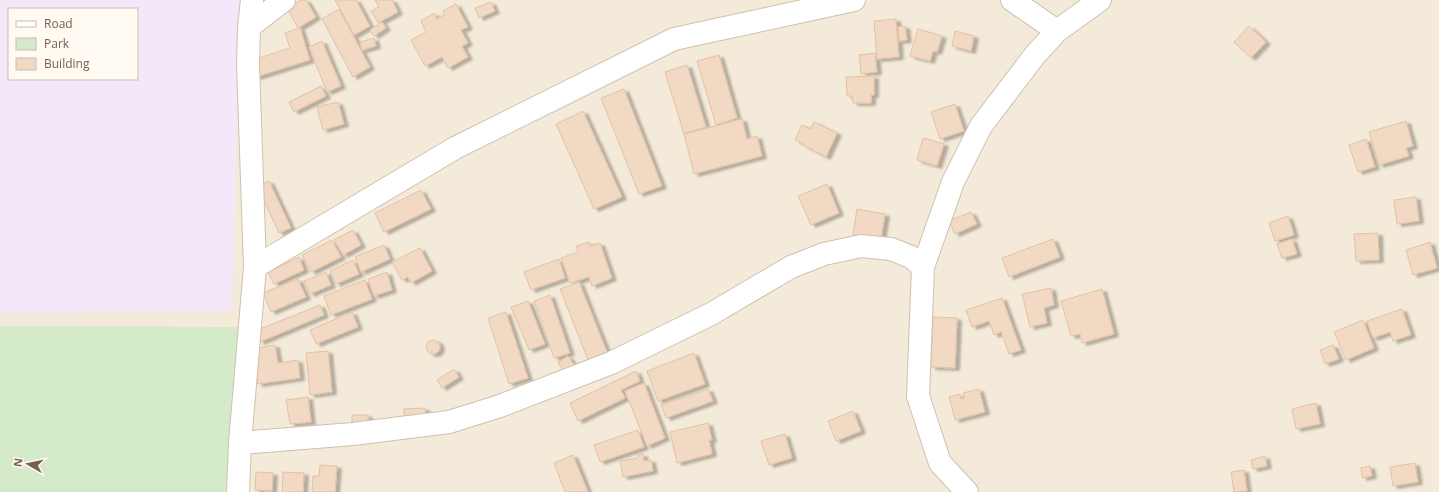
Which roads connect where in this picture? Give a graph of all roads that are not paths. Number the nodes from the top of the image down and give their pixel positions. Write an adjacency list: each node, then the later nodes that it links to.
1 (252, 0): 6 (street)
2 (284, 0): 6 (street)
3 (854, 0): 8 (street)
4 (1012, 0): 7 (street)
5 (1100, 0): 7 (street)
6 (249, 27): 8 (street)
7 (1057, 31): 9 (street)
8 (255, 267): 10 (street)
9 (923, 268): 10 (street); 12 (street)
10 (240, 443): 11 (street)
11 (238, 492)
12 (967, 492)

